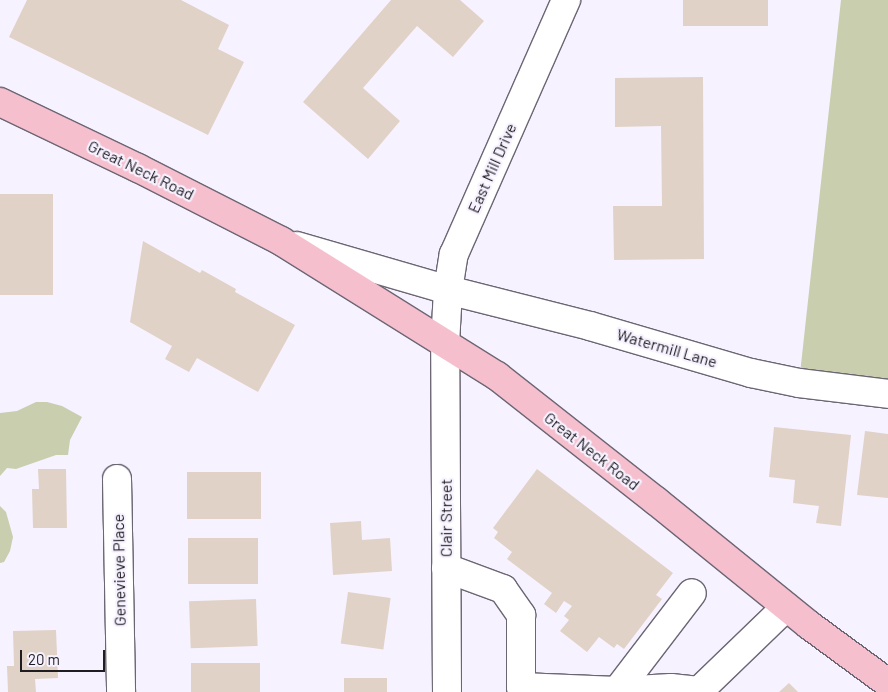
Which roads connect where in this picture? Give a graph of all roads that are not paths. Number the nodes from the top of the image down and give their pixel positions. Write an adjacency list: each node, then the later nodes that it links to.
1 (566, 0): 4 (street, East Mill Drive)
2 (0, 102): 3 (main road, Great Neck Road)
3 (281, 241): 4 (street, Great Neck Road); 5 (main road, Great Neck Road)
4 (448, 290): 5 (street, East Mill Drive); 6 (street, Watermill Lane)
5 (445, 344): 8 (street, Clair Street); 10 (main road, Great Neck Road)
6 (888, 394)
7 (117, 479): 13 (street, Genevieve Place)
8 (446, 568): 12 (street); 14 (street, Clair Street)
9 (692, 593): 12 (street)
10 (786, 607): 11 (main road, Great Neck Road); 12 (street)
11 (888, 682)
12 (618, 690)
13 (121, 692)
14 (447, 692)

